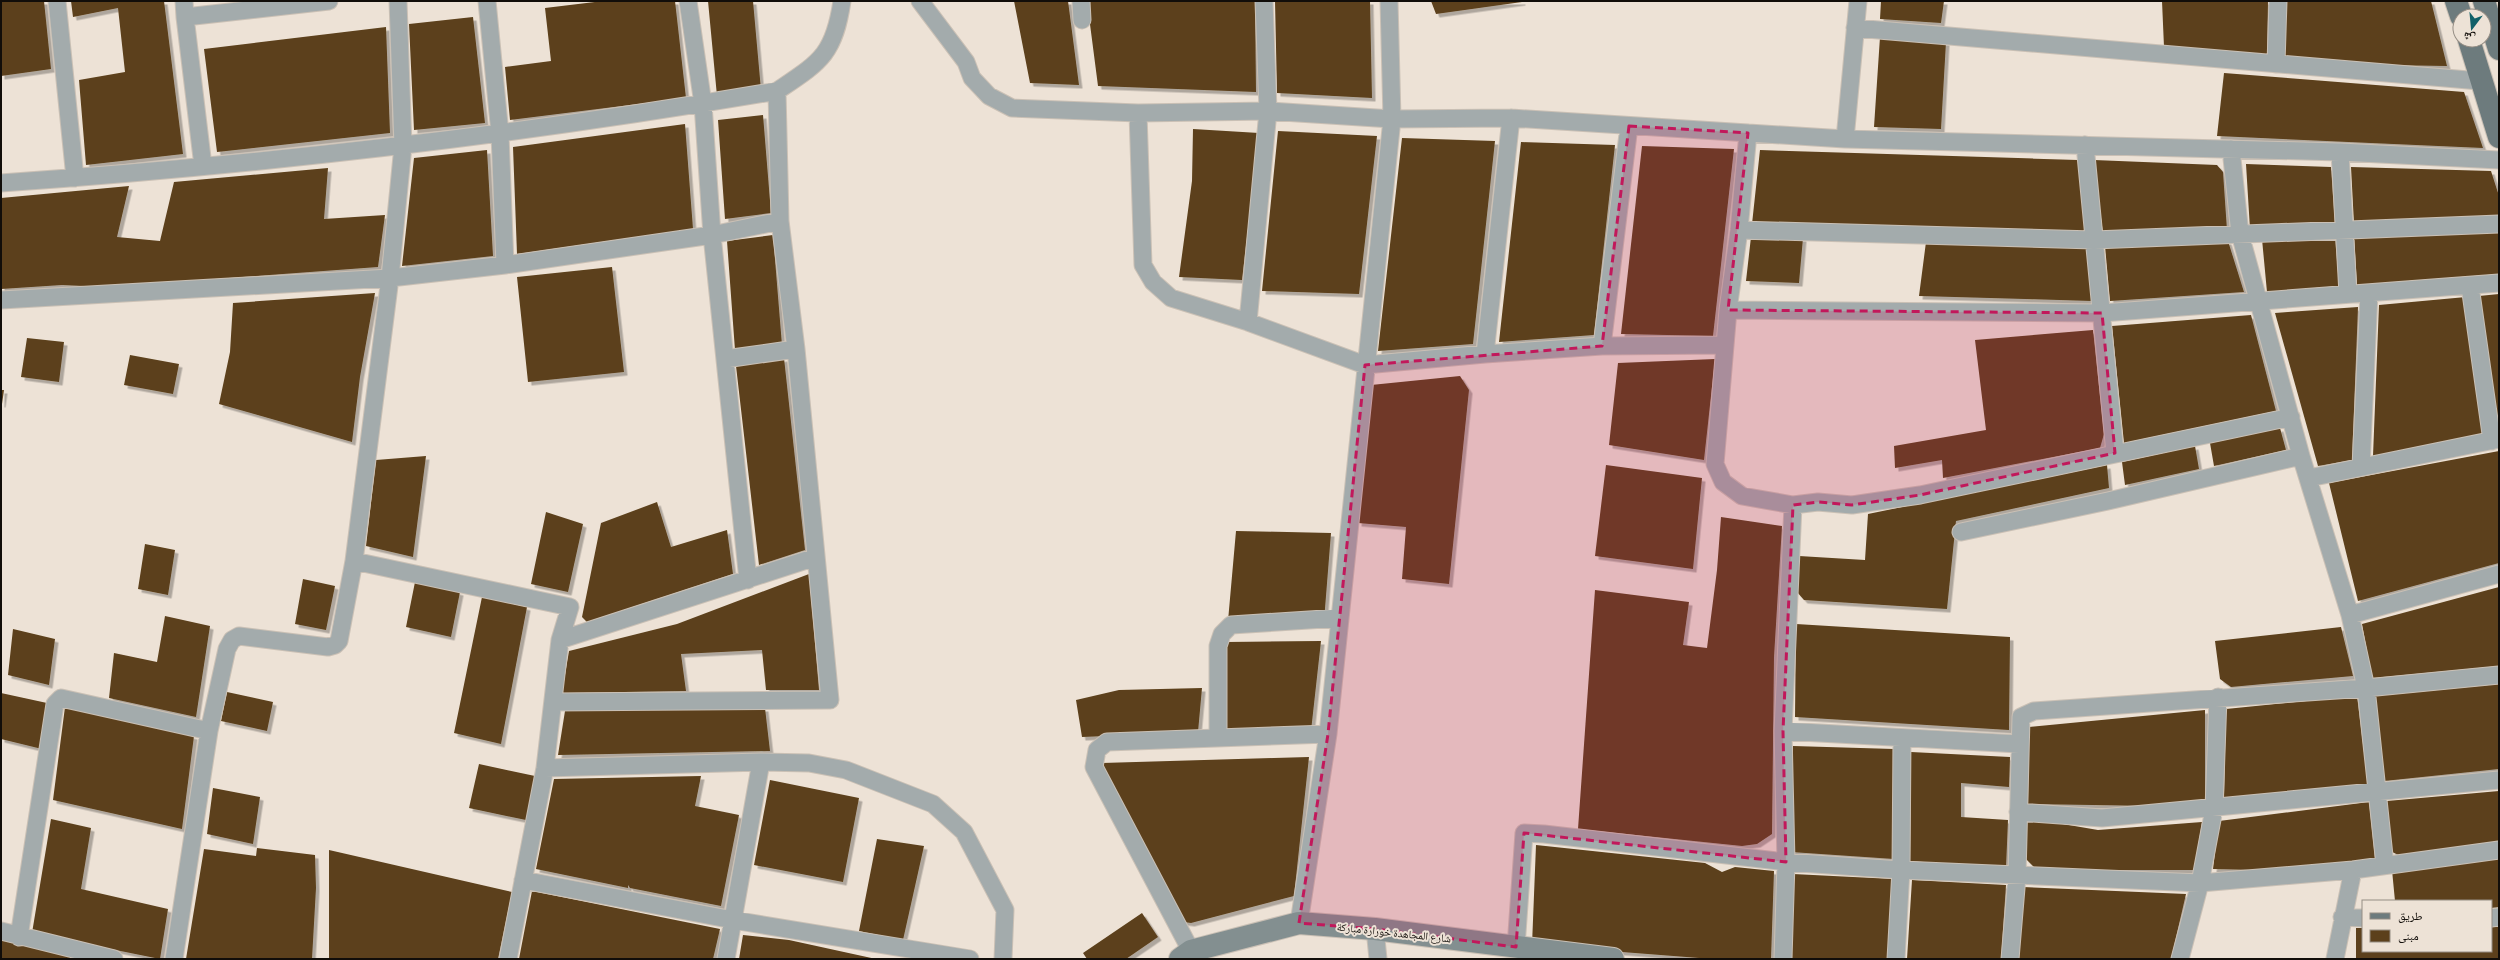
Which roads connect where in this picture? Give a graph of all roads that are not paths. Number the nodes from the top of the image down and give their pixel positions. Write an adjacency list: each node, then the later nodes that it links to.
1 (57, 1): 39 (street)
2 (328, 1): 14 (street)
3 (398, 1): 34 (street)
4 (487, 1): 30 (street)
5 (688, 1): 23 (street)
6 (842, 1): 22 (street)
7 (920, 1): 25 (street)
8 (1081, 1): 15 (street)
9 (1264, 1): 24 (street)
10 (1389, 1): 27 (street)
11 (1858, 1): 16 (street)
12 (2278, 1): 20 (street)
13 (2484, 1): 17 (main road)
14 (185, 9): 38 (street)
15 (1082, 20)
16 (1855, 28): 20 (street); 32 (street)
17 (2496, 29): 19 (main road)
18 (2470, 48): 21 (main road)
19 (2499, 49)
20 (2276, 64): 21 (street)
21 (2480, 81): 31 (main road)
22 (777, 91): 23 (street); 41 (street)
23 (703, 104): 30 (street); 46 (street)
24 (1268, 111): 25 (street); 27 (street); 58 (street)
25 (1138, 113): 58 (street)
26 (1511, 118): 27 (street); 28 (street); 62 (street)
27 (1392, 119): 64 (street)
28 (1629, 126): 29 (street); 60 (street)
29 (1748, 133): 32 (street); 43 (street)
30 (500, 134): 34 (street); 48 (street)
31 (2499, 137)
32 (1845, 139): 33 (street)
33 (2085, 145): 35 (street); 47 (street)
34 (403, 146): 38 (street); 49 (street)
35 (2231, 149): 36 (street); 45 (street)
36 (2340, 152): 37 (street); 44 (street)
37 (2499, 160)
38 (203, 166): 39 (street)
39 (75, 178): 40 (street)
40 (1, 183)
41 (780, 221): 46 (street); 61 (street)
42 (2499, 224): 44 (street)
43 (1739, 230): 47 (street); 56 (street)
44 (2345, 230): 45 (street); 53 (street)
45 (2240, 234): 47 (street); 55 (street)
46 (712, 235): 48 (street); 63 (street)
47 (2094, 240): 57 (street)
48 (505, 265): 49 (street)
49 (390, 278): 54 (street); 74 (street)
50 (2499, 283): 51 (street)
51 (2470, 286): 52 (street); 66 (street)
52 (2369, 293): 53 (street); 69 (street)
53 (2348, 294): 55 (street)
54 (1, 300)
55 (2258, 302): 57 (street); 65 (street)
56 (1728, 310): 57 (street); 59 (street)
57 (2102, 313): 67 (street)
58 (1248, 322): 64 (street)
59 (1725, 345): 60 (street); 71 (street)
60 (1602, 346): 62 (street)
61 (796, 349): 63 (street); 73 (street)
62 (1485, 354): 64 (street)
63 (725, 359): 76 (street)
64 (1365, 365): 78 (street)
65 (2291, 417): 67 (street); 68 (street)
66 (2496, 440): 69 (street)
67 (2116, 453): 71 (street)
68 (2301, 456): 70 (street); 72 (street)
69 (2361, 467): 70 (street)
70 (2309, 478): 77 (street)
71 (1793, 505): 85 (street)
72 (1961, 532)
73 (816, 557): 76 (street); 83 (street)
74 (354, 561): 79 (street); 84 (street)
75 (2499, 574): 77 (street)
76 (748, 580): 79 (street)
77 (2350, 614): 81 (street)
78 (1340, 618): 86 (street); 87 (street)
79 (560, 640): 83 (street)
80 (2499, 675): 81 (street)
81 (2366, 688): 82 (street); 93 (street)
82 (2218, 697): 89 (street); 94 (street)
83 (553, 702): 91 (street)
84 (208, 730): 110 (street); 114 (street)
85 (1783, 731): 88 (street); 97 (street)
86 (1328, 734): 87 (street); 107 (street)
87 (1218, 738): 112 (street)
88 (1902, 738): 89 (street); 99 (street)
89 (2019, 744): 95 (street)
90 (761, 762): 91 (street); 106 (street); 118 (street)
91 (545, 768): 102 (street)
92 (2499, 780): 93 (street)
93 (2377, 793): 94 (street); 98 (street)
94 (2214, 809): 95 (street); 103 (street)
95 (2018, 812): 101 (street)
96 (2499, 850): 98 (street)
97 (1786, 862): 99 (street); 111 (street); 121 (street)
98 (2386, 865): 100 (street)
99 (1901, 870): 101 (street); 122 (street)
100 (2353, 870): 103 (street); 104 (street)
101 (2017, 876): 103 (street); 123 (street)
102 (523, 880): 106 (street); 115 (street)
103 (2200, 883): 124 (street)
104 (2342, 917): 105 (street); 125 (street)
105 (2362, 918)
106 (734, 920): 116 (street); 117 (street)
107 (1299, 923): 108 (street, شارع المجاهدة خورارة مباركة); 112 (street, شارع المجاهدة خورارة مباركة)
108 (1375, 928): 111 (street, شارع المجاهدة خورارة مباركة); 119 (street)
109 (1, 931): 110 (street)
110 (19, 937): 113 (street)
111 (1516, 947): 120 (street, شارع المجاهدة خورارة مباركة)
112 (1185, 955)
113 (114, 959)
114 (174, 959)
115 (508, 959)
116 (726, 959)
117 (970, 959)
118 (1003, 959)
119 (1378, 959)
120 (1613, 959)
121 (1783, 959)
122 (1896, 959)
123 (2010, 959)
124 (2180, 959)
125 (2335, 959)

